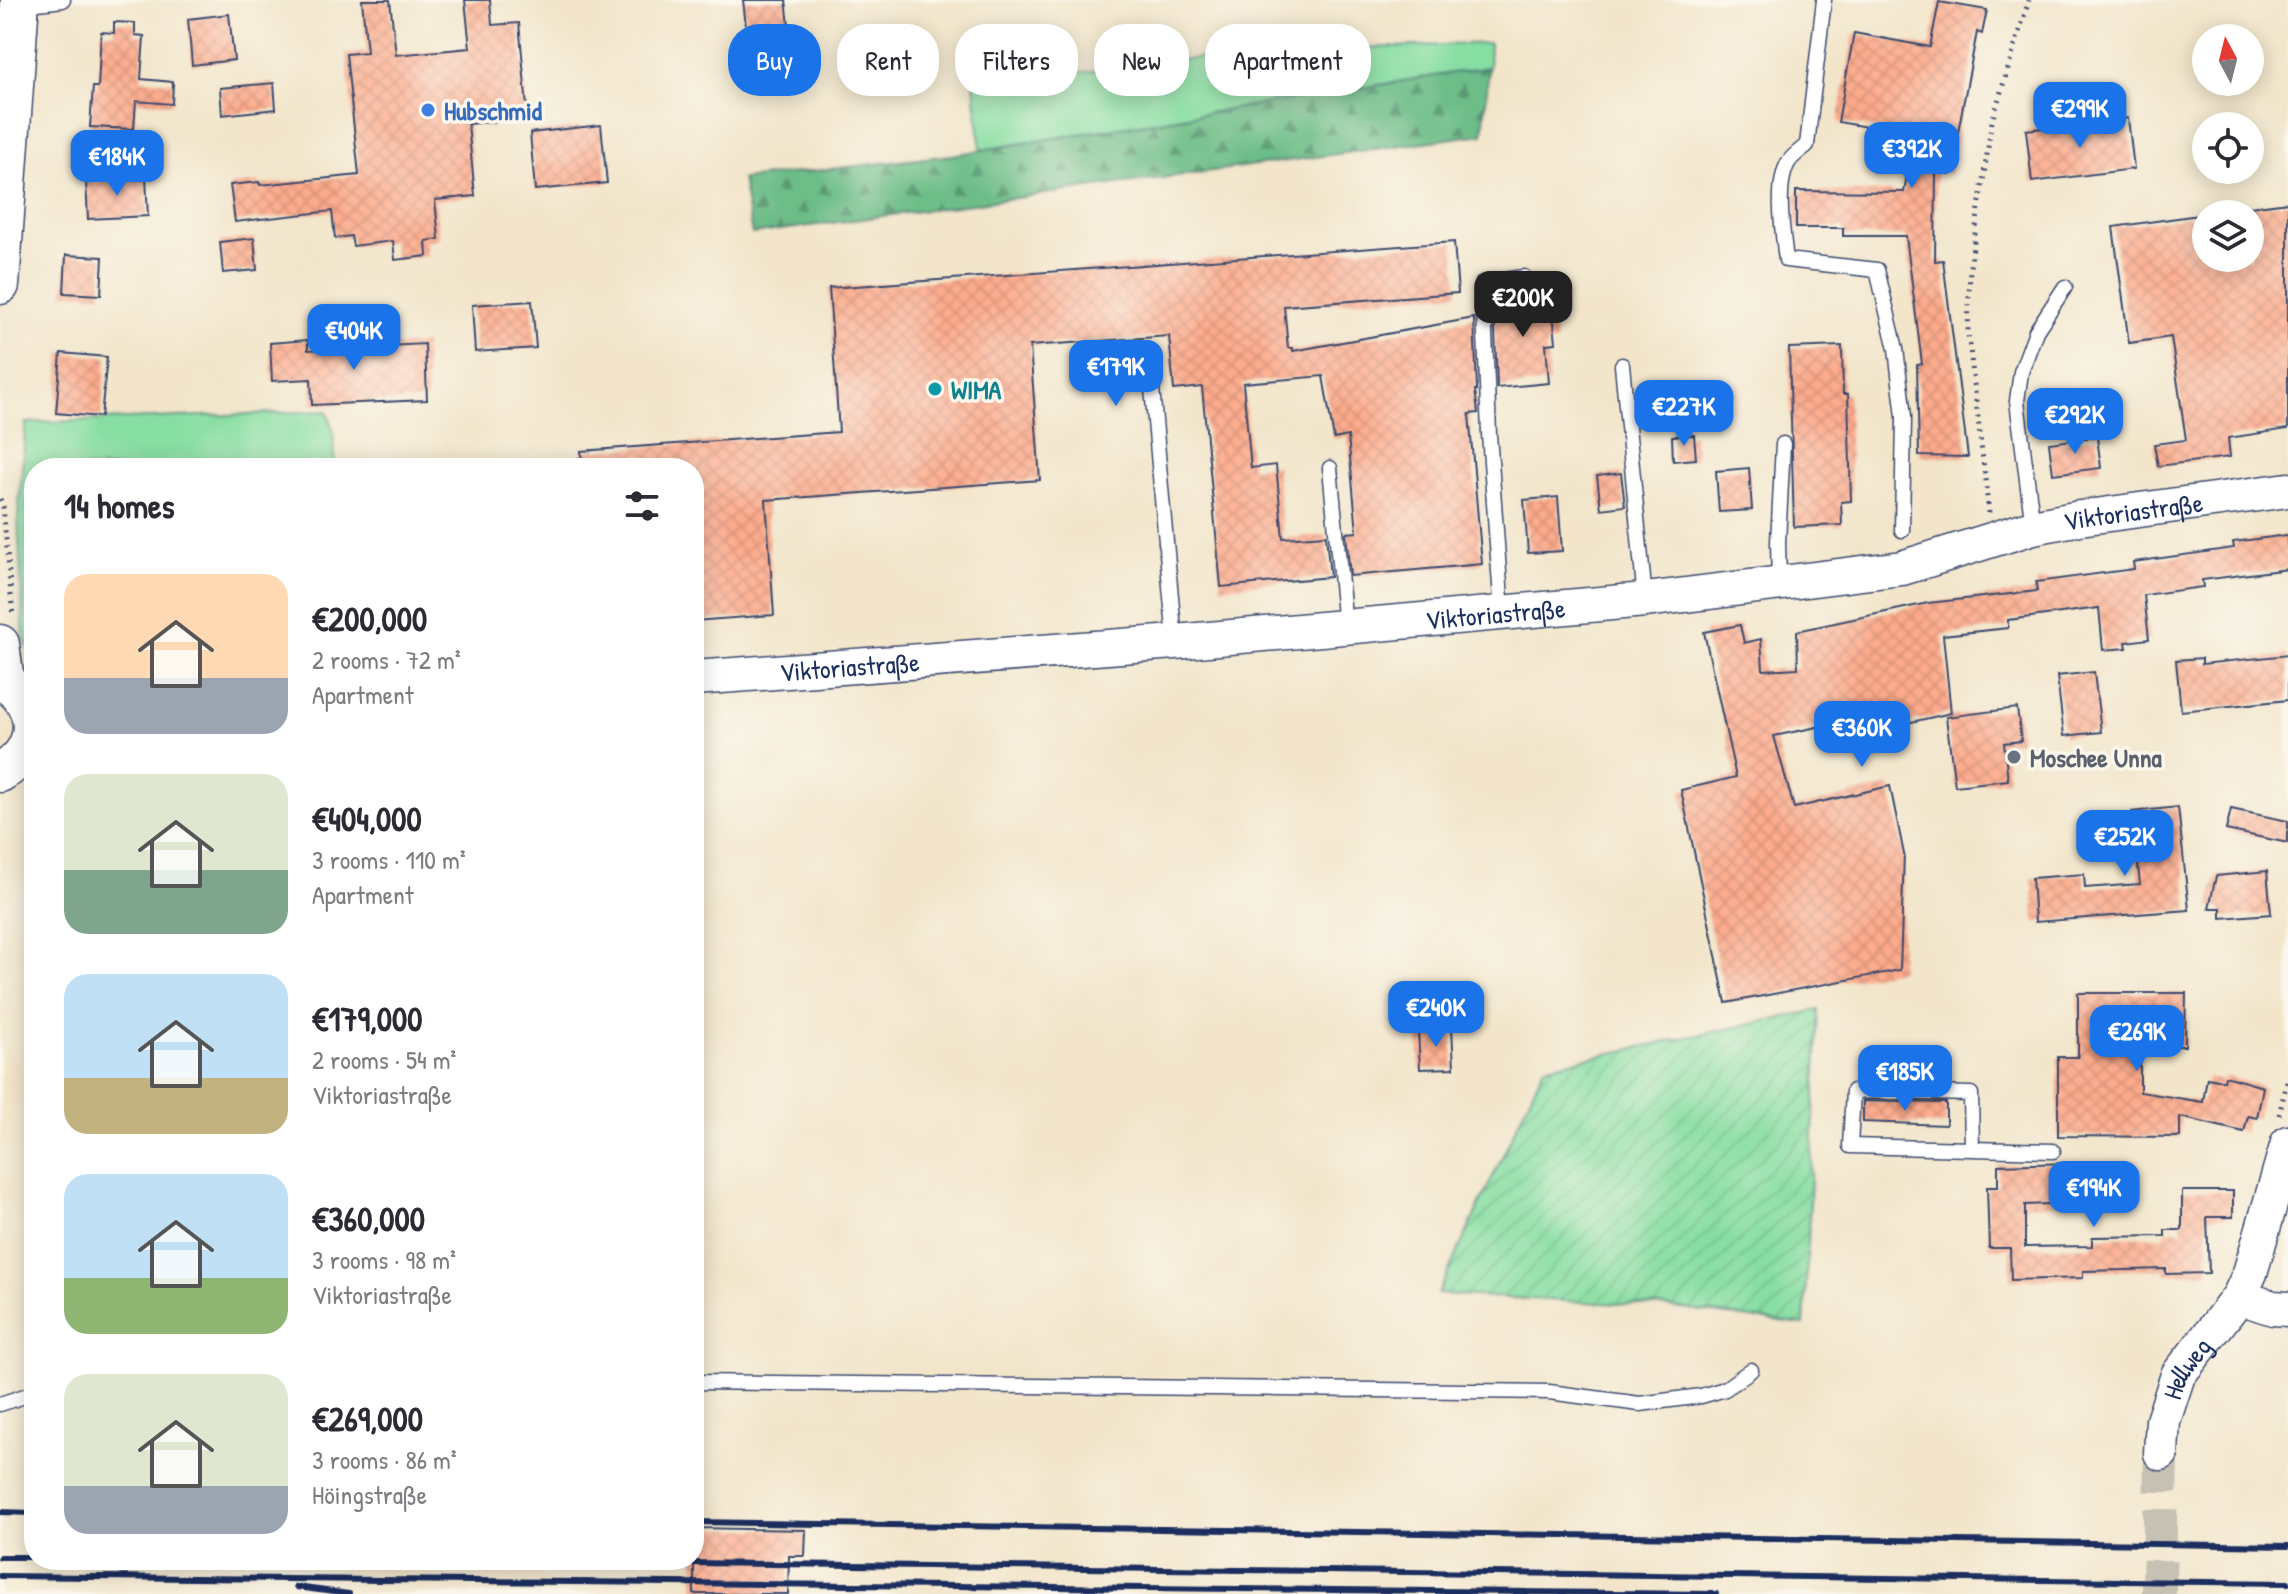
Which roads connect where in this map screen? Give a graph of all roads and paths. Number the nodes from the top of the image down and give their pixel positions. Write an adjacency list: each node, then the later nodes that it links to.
1 (63, 0): 4 (lane)
2 (1824, 0): 16 (lane)
3 (2029, 0): 17 (path)
4 (20, 2): 5 (main road)
5 (0, 277): 7 (main road)
6 (1524, 277): 20 (lane)
7 (0, 285)
8 (2065, 287): 15 (lane)
9 (1622, 365): 19 (lane)
10 (1150, 366): 23 (lane)
11 (1783, 444): 18 (lane)
12 (1330, 468): 21 (lane)
13 (2288, 490): 15 (street, Viktoriastraße)
14 (0, 499): 22 (path)
15 (2033, 527): 17 (street, Viktoriastraße)
16 (1902, 530)
17 (1992, 541): 18 (street, Viktoriastraße)
18 (1779, 583): 19 (street, Viktoriastraße)
19 (1645, 600): 20 (street, Viktoriastraße)
20 (1503, 614): 21 (street, Viktoriastraße)
21 (1345, 626): 23 (street, Viktoriastraße)
22 (6, 634): 25 (main road)
23 (1175, 642): 24 (street, Viktoriastraße)
24 (704, 677)
25 (4, 681): 26 (main road)
26 (24, 699)
27 (24, 753): 28 (main road)
28 (0, 773)
29 (2288, 1143): 32 (street, Hellweg)
30 (1972, 1149): 30 (lane); 31 (lane)
31 (2053, 1151)
32 (2239, 1297): 33 (street); 38 (street, Hellweg)
33 (2288, 1309)
34 (1751, 1370): 35 (lane)
35 (704, 1382)
36 (24, 1396): 37 (lane)
37 (0, 1404)
38 (2161, 1453)

